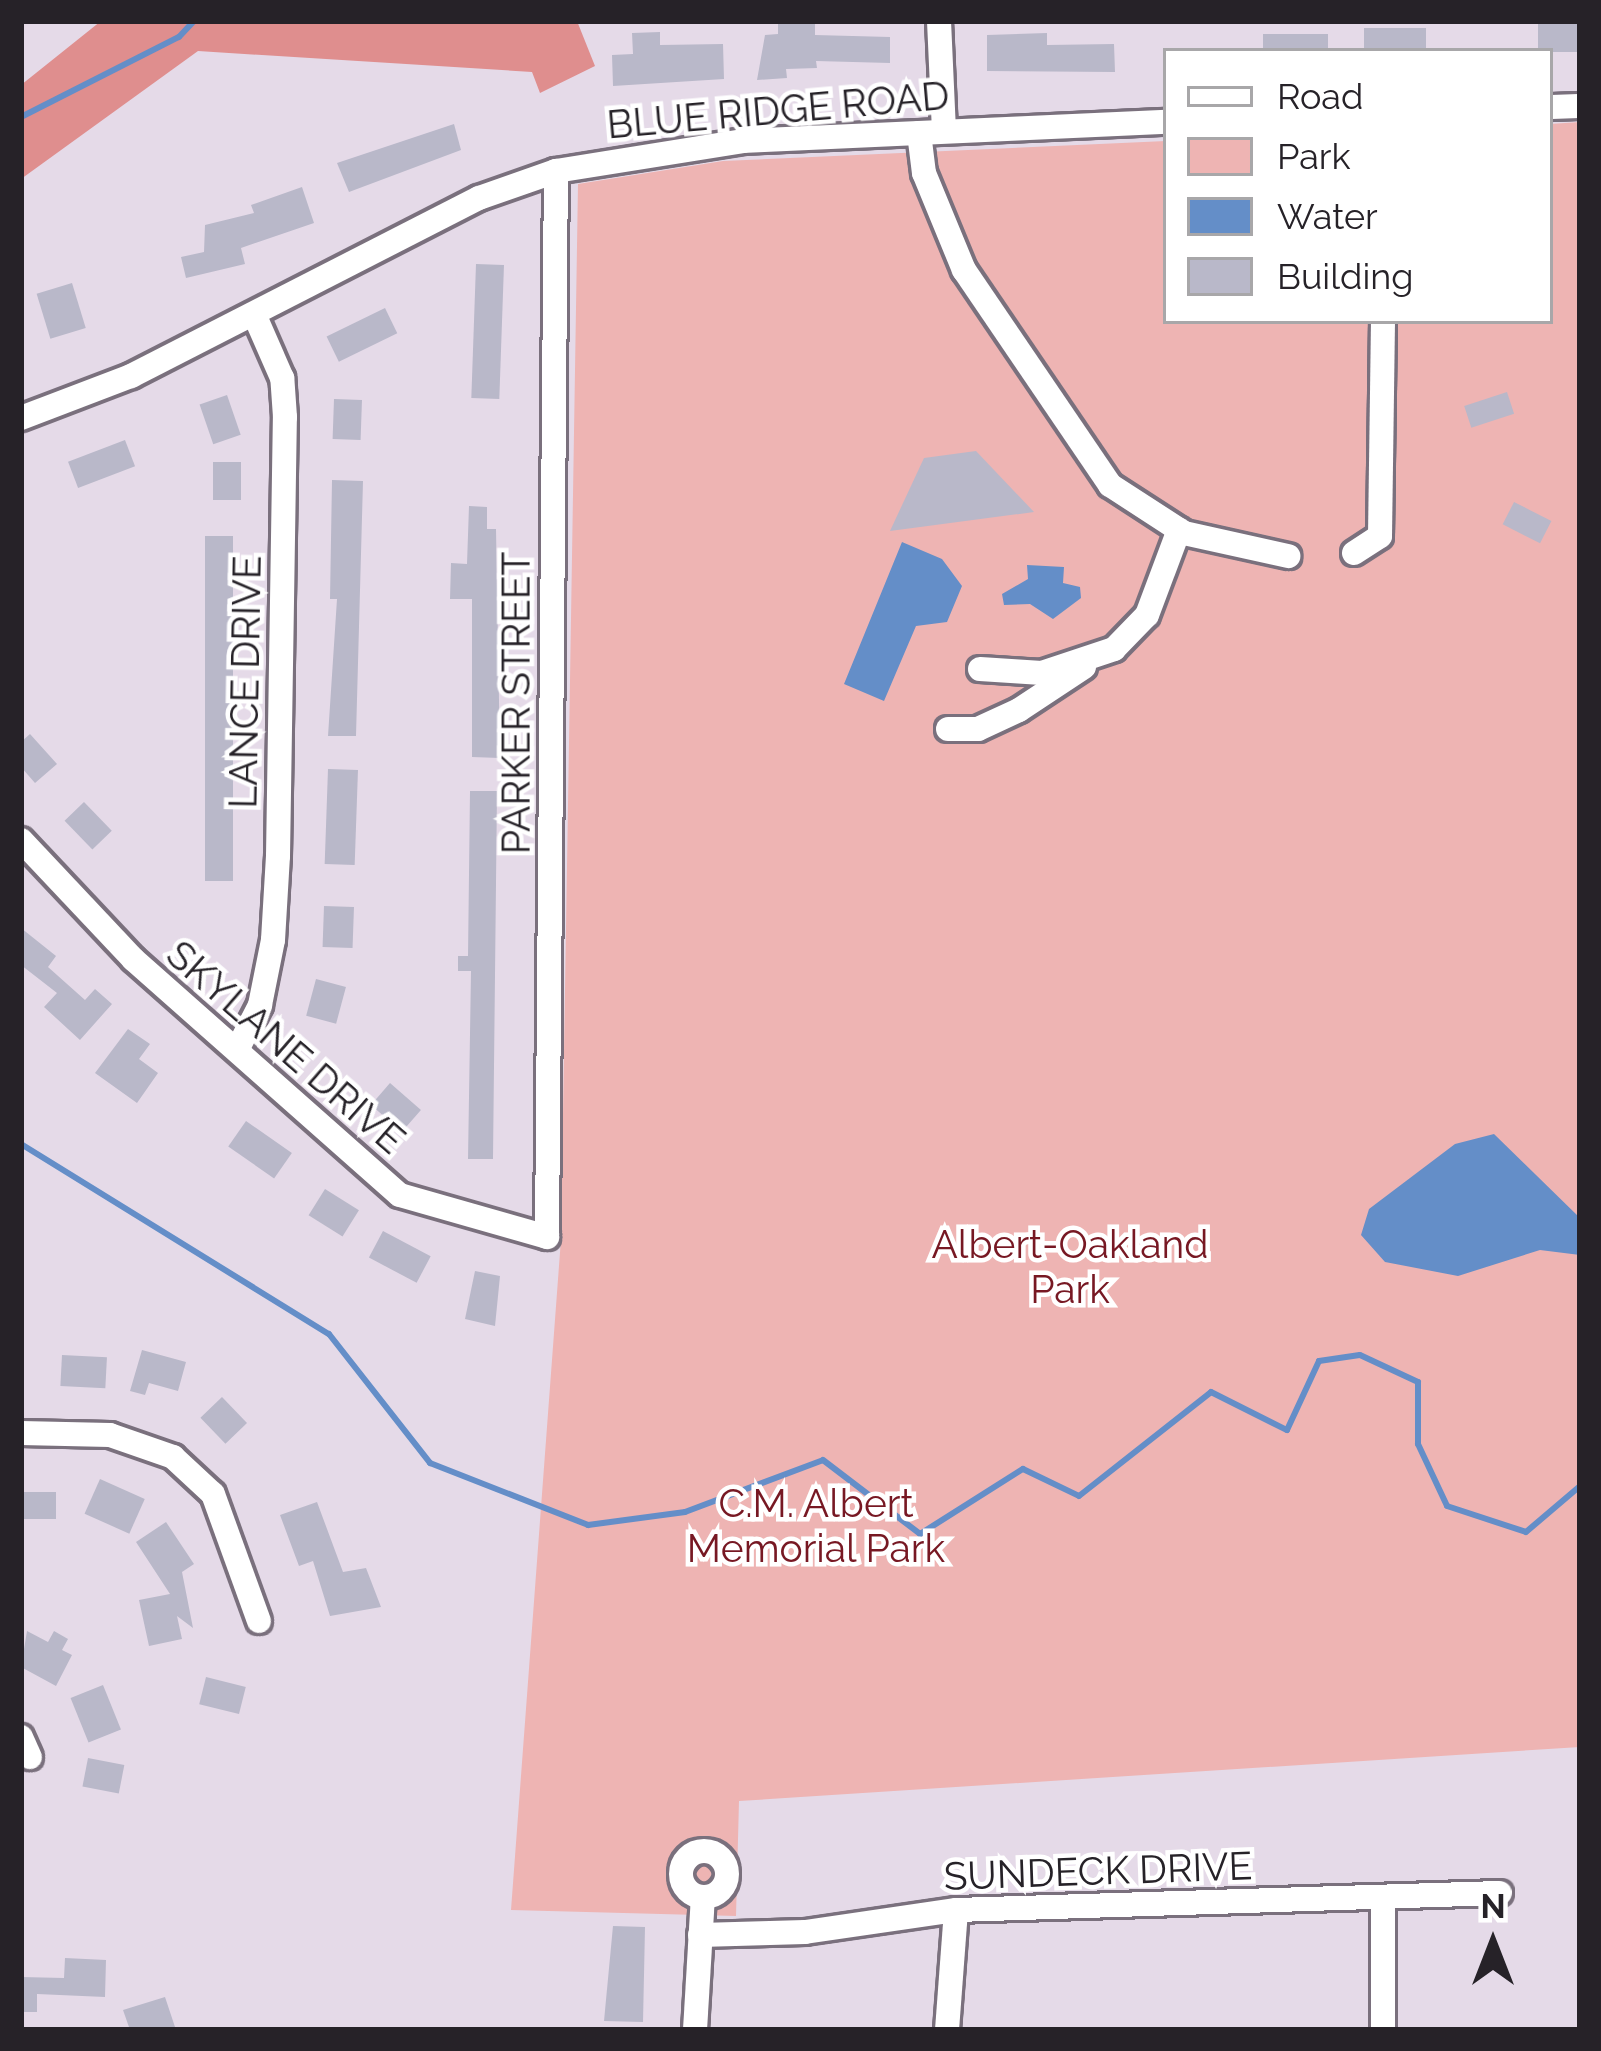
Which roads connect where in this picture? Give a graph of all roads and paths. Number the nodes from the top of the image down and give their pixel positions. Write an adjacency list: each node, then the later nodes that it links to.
1 (939, 21): 3 (street)
2 (1163, 122): 3 (street, BLUE RIDGE ROAD)
3 (931, 132): 4 (street, BLUE RIDGE ROAD); 8 (street)
4 (556, 171): 5 (street, BLUE RIDGE ROAD); 18 (street, PARKER STREET)
5 (254, 314): 7 (street, BLUE RIDGE ROAD); 17 (street, LANCE DRIVE)
6 (1383, 324): 9 (street)
7 (21, 418)
8 (1179, 530): 10 (street); 11 (street)
9 (1354, 553)
10 (1288, 556)
11 (1086, 664): 13 (street); 14 (street)
12 (980, 669): 13 (street)
13 (1011, 673): 14 (street)
14 (1019, 710): 15 (street)
15 (948, 729)
16 (21, 840): 17 (street, SKYLANE DRIVE)
17 (237, 1050): 18 (street, SKYLANE DRIVE)
18 (548, 1237)
19 (21, 1433): 20 (street)
20 (259, 1621)
21 (1500, 1893): 23 (street, SUNDECK DRIVE)
22 (703, 1897): 25 (street)
23 (1383, 1897): 24 (street, SUNDECK DRIVE); 28 (street)
24 (956, 1910): 25 (street, SUNDECK DRIVE); 27 (street)
25 (700, 1935): 26 (street)
26 (695, 2030)
27 (947, 2030)
28 (1384, 2030)

